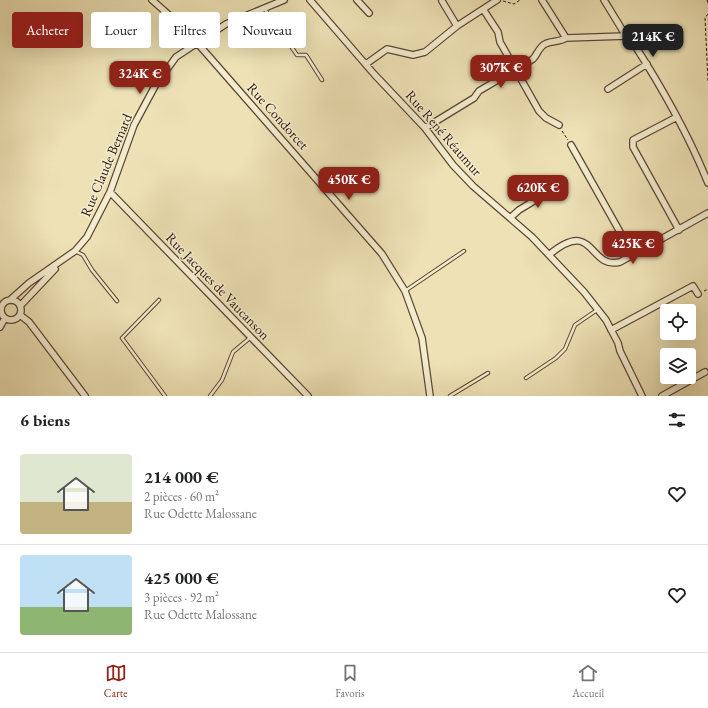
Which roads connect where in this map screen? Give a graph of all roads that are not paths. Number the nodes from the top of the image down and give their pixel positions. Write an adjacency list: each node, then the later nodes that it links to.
1 (152, 0): 11 (street, Rue Condorcet)
2 (284, 0): 9 (street, Rue Claude Bernard)
3 (310, 0): 19 (street, Rue René Réaumur)
4 (358, 0): 12 (street)
5 (499, 0): 10 (street)
6 (542, 0): 16 (street)
7 (604, 0): 15 (street)
8 (442, 1): 13 (street)
9 (264, 8): 14 (street, Rue Claude Bernard); 22 (lane)
10 (483, 9): 13 (street); 21 (street)
11 (165, 12)
12 (369, 13)
13 (457, 26): 19 (street)
14 (220, 28)
15 (626, 36): 16 (street); 20 (street)
16 (566, 38): 21 (street)
17 (190, 48): 30 (street, Rue Claude Bernard)
18 (201, 48): 39 (street, Rue Condorcet)
19 (366, 64): 26 (street, Rue René Réaumur)
20 (648, 64): 23 (street); 24 (street)
21 (516, 69): 25 (street); 26 (street)
22 (322, 80)
23 (608, 89)
24 (677, 117): 28 (street); 33 (street)
25 (559, 125)
26 (425, 128): 32 (street, Rue René Réaumur)
27 (571, 145): 37 (street)
28 (708, 183)
29 (557, 187): 32 (street)
30 (110, 192): 34 (street, Rue Claude Bernard); 51 (street, Rue Jacques de Vaucanson)
31 (708, 213): 33 (street)
32 (510, 218): 36 (street, Rue René Réaumur)
33 (679, 230): 37 (street)
34 (75, 251): 38 (street, Rue Claude Bernard); 43 (lane)
35 (464, 251): 39 (lane)
36 (550, 254): 37 (street); 46 (street, Rue René Réaumur)
37 (632, 255)
38 (63, 260): 41 (street); 45 (street)
39 (405, 291): 59 (street, Rue Condorcet)
40 (698, 294): 50 (street)
41 (10, 300): 44 (street); 45 (street)
42 (160, 300): 56 (lane)
43 (117, 301)
44 (1, 303): 48 (street)
45 (20, 306): 47 (street)
46 (598, 310): 50 (street, Rue René Réaumur); 54 (lane)
47 (20, 315): 48 (street); 55 (street)
48 (6, 318): 49 (street)
49 (0, 327)
50 (611, 330): 61 (street, Rue René Réaumur)
51 (251, 337): 57 (lane); 58 (street, Rue Jacques de Vaucanson)
52 (704, 372): 62 (street)
53 (488, 373): 60 (lane)
54 (526, 378)
55 (85, 396)
56 (165, 396)
57 (210, 396)
58 (308, 396)
59 (430, 396)
60 (450, 396)
61 (642, 396)
62 (662, 396)

